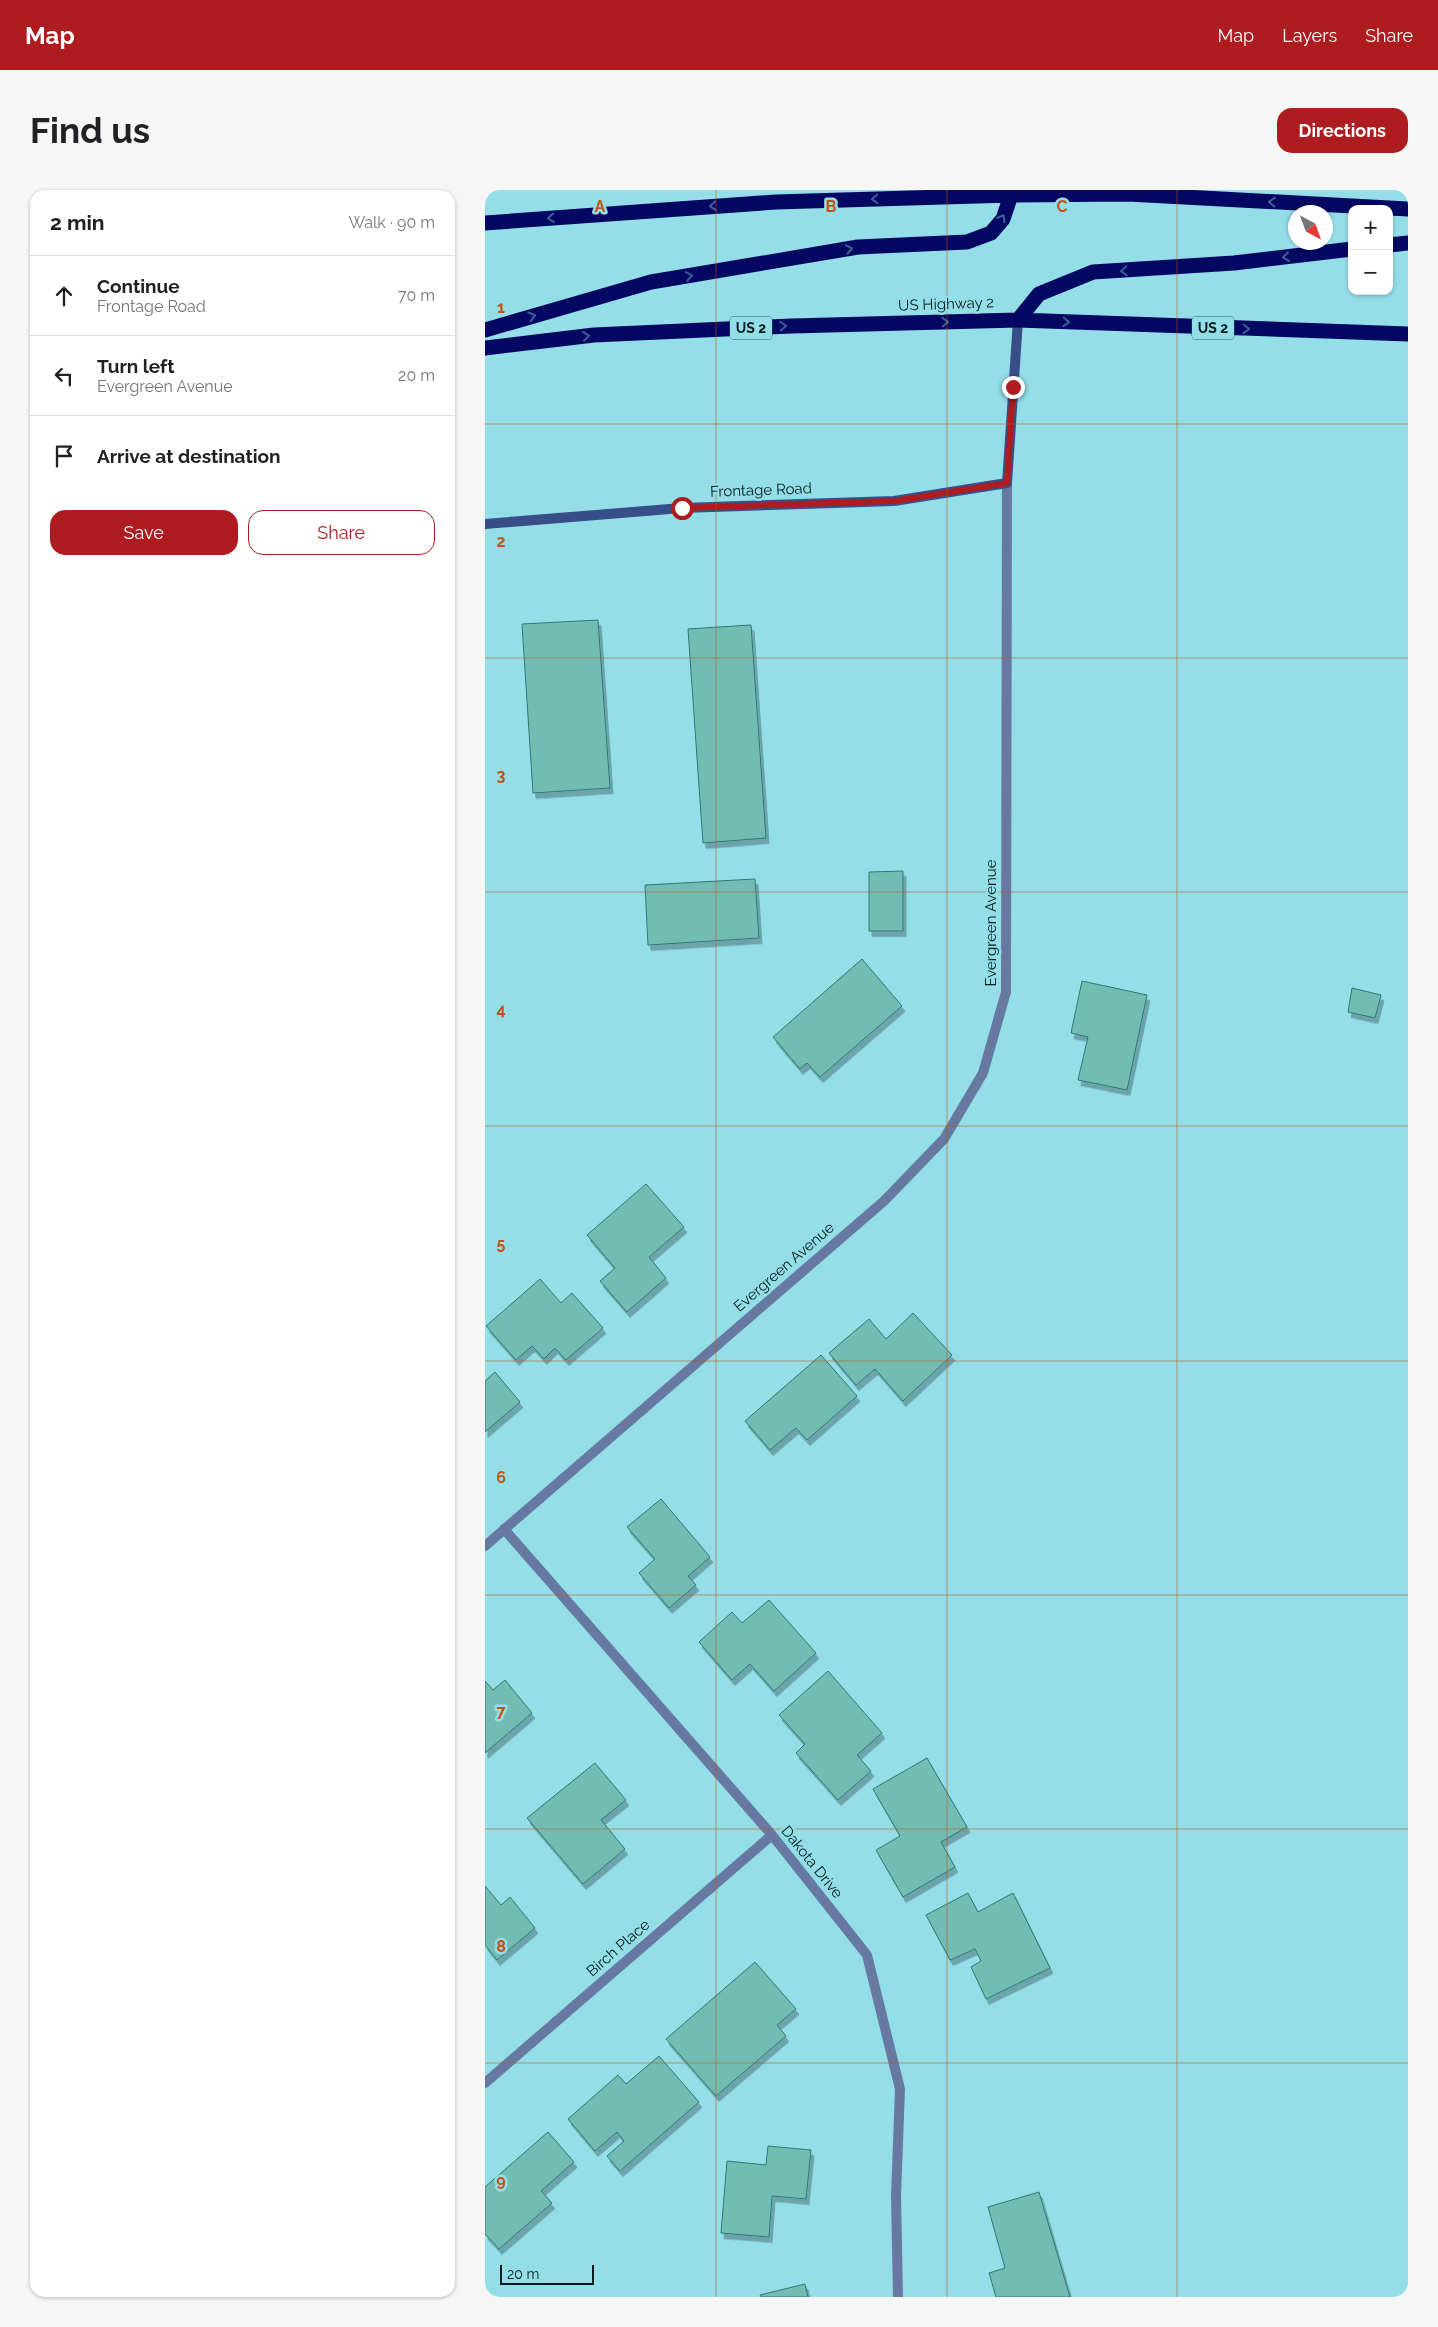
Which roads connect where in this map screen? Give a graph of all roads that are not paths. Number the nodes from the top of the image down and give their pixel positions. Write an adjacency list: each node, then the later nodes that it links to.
1 (1011, 193): 2 (highway, one-way to 1); 3 (highway, one-way to 3); 8 (highway, one-way to 1)
2 (1408, 209)
3 (485, 223)
4 (1408, 243): 5 (highway)
5 (1393, 245)
6 (1348, 249): 7 (highway, one-way to 7)
7 (1018, 320): 9 (highway, US Highway 2 / US 2, one-way to 9); 10 (highway, US Highway 2 / US 2, one-way to 7); 11 (street, Evergreen Avenue)
8 (485, 330)
9 (1408, 334)
10 (485, 348)
11 (1007, 483): 12 (street, Frontage Road); 13 (street, Evergreen Avenue)
12 (485, 524)
13 (504, 1530): 14 (street, Evergreen Avenue); 15 (street, Dakota Drive)
14 (485, 1546)
15 (772, 1835): 16 (street, Birch Place); 17 (street, Dakota Drive)
16 (485, 2084)
17 (898, 2297)

